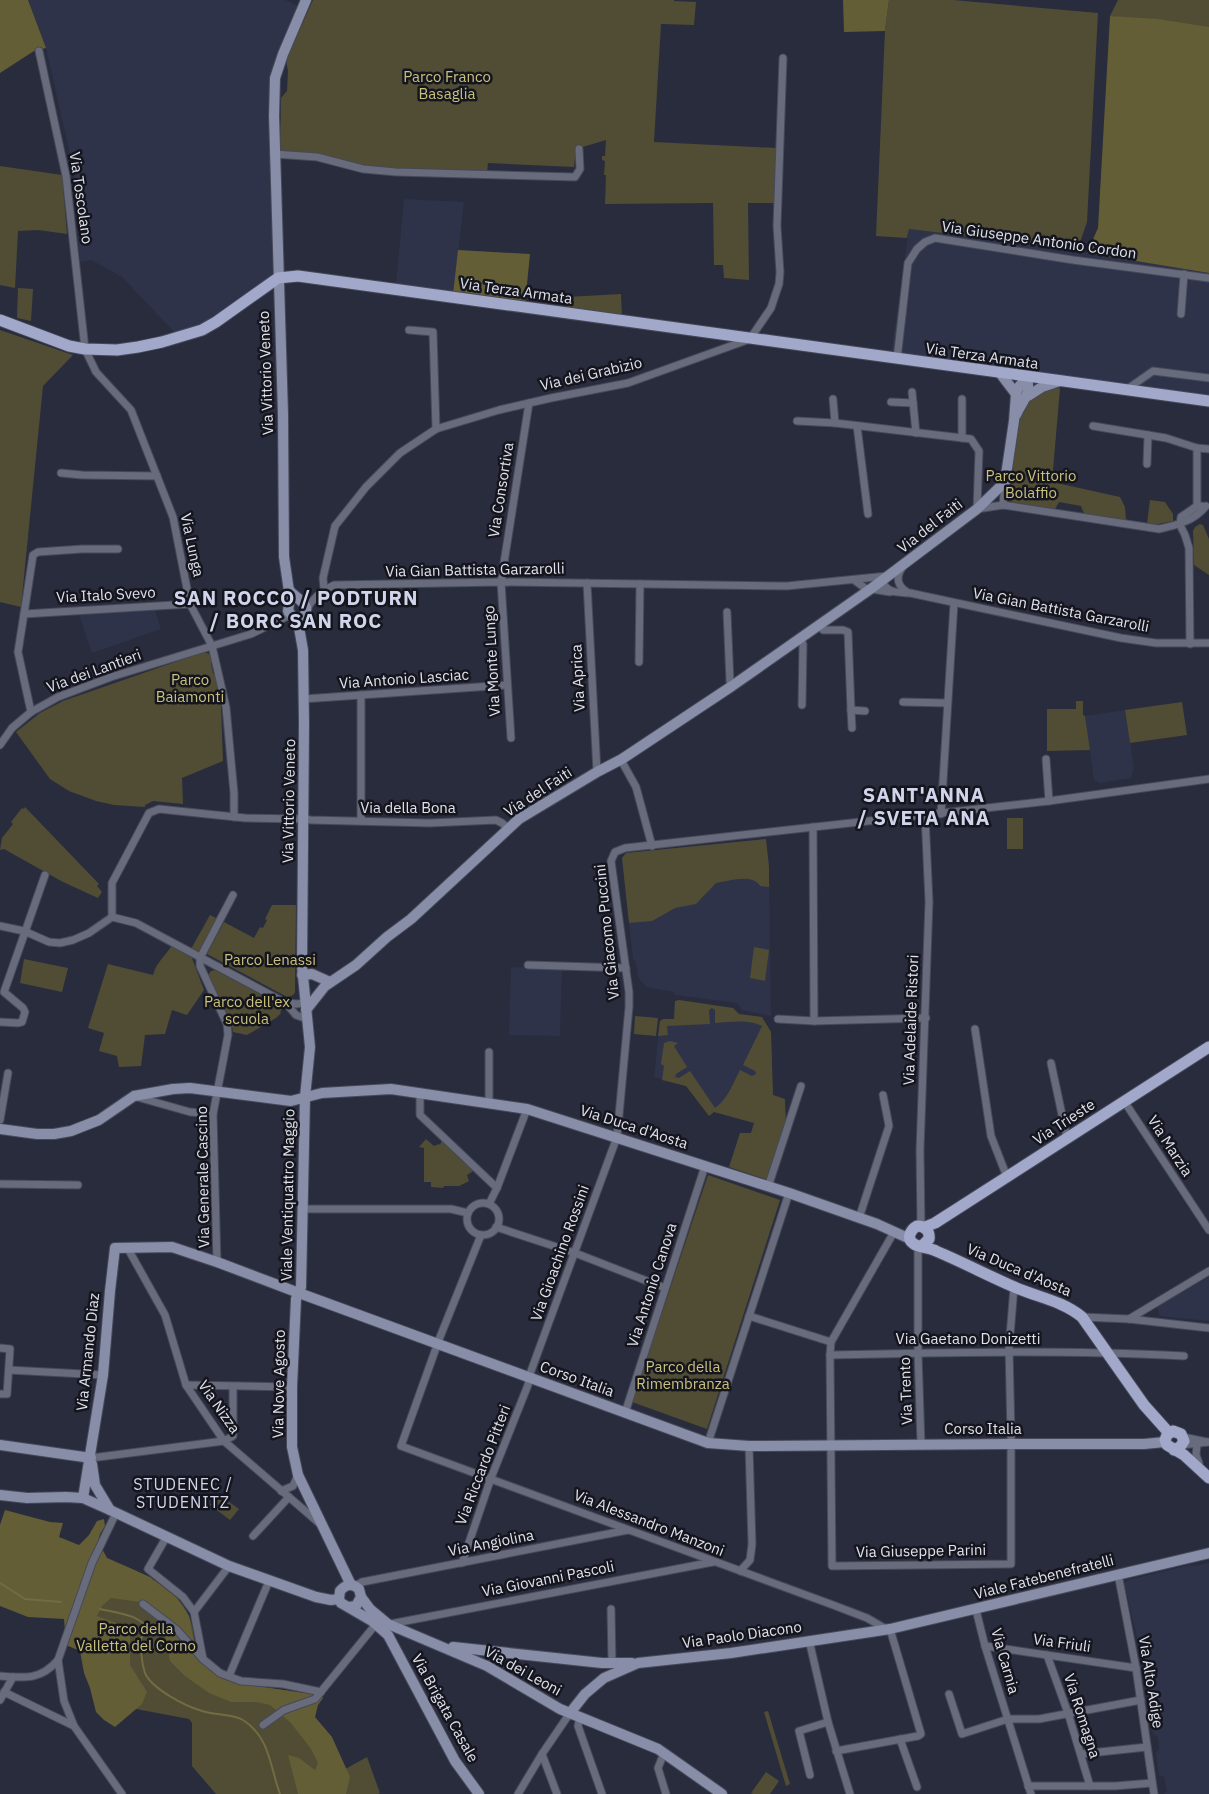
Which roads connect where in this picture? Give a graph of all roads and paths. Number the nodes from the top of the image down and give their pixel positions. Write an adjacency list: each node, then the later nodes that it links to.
1 (306, 0): 5 (main road, Via Vittorio Veneto)
2 (38, 51): 13 (street, Via Toscolano)
3 (783, 58): 12 (street)
4 (579, 150): 5 (street)
5 (274, 154): 7 (main road, Via Vittorio Veneto)
6 (1184, 274): 8 (street, Via Giuseppe Antonio Cordon); 9 (street); 14 (street, Via Giuseppe Antonio Cordon)
7 (278, 278): 12 (main road, Via Terza Armata); 13 (main road); 64 (main road, Via Vittorio Veneto)
8 (1209, 278)
9 (1181, 314)
10 (0, 320): 13 (main road)
11 (409, 330): 34 (street)
12 (750, 339): 14 (main road, Via Terza Armata); 27 (street, Via dei Grabizio)
13 (85, 349): 42 (street, Via Lunga)
14 (897, 359): 15 (main road, Via Terza Armata)
15 (1000, 373): 16 (main road, Via Terza Armata); 21 (main road)
16 (1027, 377): 18 (main road, Via Terza Armata); 21 (main road); 22 (main road)
17 (1209, 378): 19 (street)
18 (1060, 381): 19 (main road, Via Terza Armata); 22 (main road)
19 (1126, 390): 25 (main road, Via Terza Armata)
20 (912, 392): 28 (street)
21 (1016, 394): 29 (main road)
22 (1028, 396): 29 (main road)
23 (833, 399): 31 (street)
24 (962, 399): 37 (street)
25 (1209, 401)
26 (890, 402): 28 (street)
27 (529, 403): 34 (street, Via dei Grabizio); 55 (street, Via Consortiva)
28 (913, 403): 35 (street)
29 (1014, 420): 43 (main road)
30 (797, 421): 31 (street)
31 (835, 423): 32 (street)
32 (857, 426): 35 (street); 48 (street)
33 (1093, 426): 36 (street)
34 (436, 429): 58 (street, Via dei Grabizio)
35 (916, 433): 37 (street)
36 (1148, 435): 38 (street); 40 (street)
37 (962, 438): 47 (street)
38 (1197, 448): 39 (street); 45 (street)
39 (1209, 449)
40 (1147, 464)
41 (61, 474): 42 (street)
42 (157, 476): 63 (street, Via Lunga)
43 (1005, 482): 44 (street); 47 (main road, Via del Faiti)
44 (1003, 505): 47 (street); 49 (street)
45 (1197, 506): 46 (street); 49 (street)
46 (1207, 506): 49 (street)
47 (977, 509): 51 (main road, Via del Faiti)
48 (868, 514)
49 (1180, 525): 70 (street)
50 (118, 549): 66 (street)
51 (904, 564): 52 (main road, Via del Faiti); 61 (street)
52 (887, 577): 53 (street, Via Gian Battista Garzarolli); 59 (main road, Via del Faiti); 60 (street); 61 (street, Via Gian Battista Garzarolli)
53 (865, 578): 54 (street, Via Gian Battista Garzarolli); 59 (street)
54 (854, 580): 57 (street, Via Gian Battista Garzarolli); 59 (street, Via Gian Battista Garzarolli)
55 (501, 582): 56 (street, Via Gian Battista Garzarolli); 58 (street, Via Gian Battista Garzarolli); 73 (street, Via Monte Lungo)
56 (587, 583): 57 (street, Via Gian Battista Garzarolli); 88 (street, Via Aprica)
57 (640, 584): 72 (street)
58 (324, 589): 64 (street)
59 (870, 590): 60 (street, Via Gian Battista Garzarolli); 67 (main road, Via del Faiti)
60 (891, 592): 61 (street, Via Gian Battista Garzarolli)
61 (910, 593): 62 (street, Via Gian Battista Garzarolli)
62 (954, 603): 70 (street, Via Gian Battista Garzarolli); 78 (street)
63 (190, 604): 66 (street, Via Italo Svevo); 71 (street, Via Lunga)
64 (295, 612): 71 (street, Via dei Lantieri); 76 (main road, Via Vittorio Veneto)
65 (728, 612): 74 (street)
66 (24, 614): 82 (street)
67 (820, 625): 68 (main road, Via del Faiti); 80 (street)
68 (800, 639): 74 (main road, Via del Faiti); 79 (street)
69 (1209, 643): 70 (street, Via Gian Battista Garzarolli)
70 (1190, 644)
71 (212, 646): 82 (street, Via dei Lantieri); 93 (street, Via Lunga)
72 (639, 662)
73 (507, 685): 75 (street, Via Antonio Lasciac); 84 (street, Via Monte Lungo)
74 (732, 686): 87 (main road, Via del Faiti)
75 (361, 695): 76 (street, Via Antonio Lasciac); 95 (street)
76 (303, 700): 94 (main road, Via Vittorio Veneto)
77 (903, 702): 78 (street)
78 (947, 703): 91 (street)
79 (802, 705)
80 (851, 710): 81 (street); 83 (street)
81 (865, 711)
82 (31, 712): 85 (street, Via dei Lantieri)
83 (852, 728)
84 (511, 738)
85 (0, 745)
86 (1046, 758): 90 (street)
87 (621, 760): 88 (main road, Via del Faiti); 98 (street)
88 (597, 772): 97 (main road, Via del Faiti)
89 (1209, 779): 90 (street, Via Giacomo Puccini)
90 (1049, 801): 91 (street, Via Giacomo Puccini)
91 (941, 814): 92 (street, Via Giacomo Puccini)
92 (925, 815): 96 (street, Via Giacomo Puccini); 111 (street, Via Adelaide Ristori)
93 (234, 817): 94 (street, Via della Bona); 101 (street, Via della Bona)
94 (304, 819): 95 (street, Via della Bona); 107 (main road, Via Vittorio Veneto)
95 (361, 822): 97 (street, Via della Bona)
96 (813, 828): 98 (street, Via Giacomo Puccini); 113 (street)
97 (509, 829): 108 (main road, Via del Faiti)
98 (652, 846): 106 (street, Via Giacomo Puccini)
99 (45, 875): 103 (street)
100 (233, 895): 104 (street)
101 (112, 917): 103 (street); 104 (street)
102 (0, 926): 103 (street)
103 (24, 931): 114 (street)
104 (200, 958): 109 (street); 121 (street, Via Generale Cascino)
105 (528, 965): 106 (street)
106 (626, 968): 132 (street, Via Giacomo Puccini)
107 (302, 975): 108 (main road); 110 (main road, Via Vittorio Veneto)
108 (327, 984): 110 (main road); 110 (main road)
109 (284, 1002): 110 (street); 110 (street)
110 (306, 1007): 125 (main road, Viale Ventiquattro Maggio)
111 (926, 1018): 113 (street); 150 (street, Via Adelaide Ristori)
112 (778, 1019): 113 (street)
113 (814, 1021)
114 (0, 1022)
115 (975, 1029): 135 (street)
116 (1209, 1047): 126 (main road, Via Trieste)
117 (488, 1052): 127 (street)
118 (1052, 1063): 133 (street)
119 (8, 1073): 130 (street)
120 (801, 1086): 138 (street)
121 (217, 1092): 124 (main road, Via Duca d'Aosta); 125 (main road, Via Duca d'Aosta); 129 (street, Via Generale Cascino)
122 (420, 1093): 125 (main road, Via Duca d'Aosta); 127 (main road, Via Duca d'Aosta); 139 (street)
123 (883, 1095): 144 (street)
124 (134, 1096): 129 (street); 131 (main road)
125 (305, 1097): 142 (main road, Viale Ventiquattro Maggio)
126 (1124, 1101): 133 (main road, Via Trieste); 147 (street, Via Marzia)
127 (489, 1103): 128 (main road, Via Duca d'Aosta)
128 (527, 1109): 132 (main road, Via Duca d'Aosta); 139 (street)
129 (213, 1114): 154 (street, Via Generale Cascino)
130 (0, 1120)
131 (0, 1129)
132 (617, 1137): 134 (main road, Via Duca d'Aosta); 153 (street, Via Gioachino Rossini)
133 (1067, 1138): 135 (main road, Via Trieste)
134 (705, 1166): 138 (main road, Via Duca d'Aosta); 157 (street, Via Antonio Canova)
135 (1007, 1177): 150 (main road, Via Trieste)
136 (0, 1184): 137 (street)
137 (78, 1185)
138 (768, 1187): 140 (main road, Via Duca d'Aosta)
139 (498, 1188): 141 (street)
140 (789, 1193): 144 (main road, Via Duca d'Aosta); 159 (street)
141 (489, 1204): 143 (street); 146 (street)
142 (302, 1210): 143 (street); 158 (main road, Viale Ventiquattro Maggio)
143 (468, 1213): 149 (street)
144 (860, 1218): 145 (main road, Via Duca d'Aosta)
145 (877, 1224): 148 (main road, Via Duca d'Aosta); 150 (main road, Via Duca d'Aosta)
146 (496, 1227): 149 (street); 153 (street)
147 (1209, 1230)
148 (894, 1232): 150 (main road, Via Duca d'Aosta); 163 (street)
149 (481, 1234): 164 (street)
150 (923, 1236): 156 (main road, Via Duca d'Aosta); 166 (street, Via Trento)
151 (127, 1247): 152 (main road, Corso Italia); 154 (main road, Corso Italia); 174 (street, Via Nizza)
152 (115, 1248): 172 (main road, Via Armando Diaz)
153 (575, 1253): 157 (street); 173 (street, Via Gioachino Rossini)
154 (217, 1262): 158 (main road, Corso Italia)
155 (1209, 1271): 161 (street)
156 (1014, 1287): 160 (main road, Via Duca d'Aosta); 167 (street)
157 (665, 1288): 178 (street, Via Antonio Canova)
158 (299, 1293): 164 (main road, Corso Italia); 176 (main road, Via Nove Agosto)
159 (749, 1316): 163 (street); 182 (street)
160 (1082, 1317): 161 (street, Via Duca d'Aosta); 168 (main road)
161 (1129, 1319): 162 (street, Via Duca d'Aosta)
162 (1209, 1328)
163 (832, 1342): 169 (street)
164 (438, 1344): 173 (main road, Corso Italia); 193 (street, Via Alessandro Manzoni)
165 (0, 1348): 171 (street)
166 (918, 1352): 167 (street, Via Gaetano Donizetti); 169 (street, Via Gaetano Donizetti); 183 (street, Via Trento)
167 (1009, 1352): 168 (street, Via Gaetano Donizetti); 184 (street)
168 (1106, 1352): 170 (street, Via Gaetano Donizetti); 180 (main road)
169 (830, 1355): 187 (street)
170 (1184, 1356)
171 (9, 1370): 172 (street); 177 (street)
172 (103, 1374): 189 (main road, Via Armando Diaz)
173 (530, 1378): 178 (main road, Corso Italia); 193 (street, Via Riccardo Pitteri)
174 (186, 1385): 175 (street); 179 (street, Via Nizza)
175 (233, 1387): 176 (street); 179 (street)
176 (292, 1387): 192 (main road, Via Nove Agosto)
177 (0, 1394)
178 (625, 1413): 182 (main road, Corso Italia)
179 (224, 1441): 189 (street); 196 (street, Via Nizza)
180 (1173, 1441): 181 (street, Corso Italia); 184 (main road, Corso Italia); 185 (street, Corso Italia); 190 (main road); 194 (main road)
181 (1208, 1442): 185 (street, Corso Italia)
182 (708, 1443): 188 (main road, Corso Italia)
183 (922, 1444): 184 (main road, Corso Italia); 187 (main road, Corso Italia)
184 (1011, 1444): 187 (street, Via Giuseppe Parini)
185 (1197, 1444): 190 (street)
186 (0, 1445): 189 (main road)
187 (832, 1445): 188 (main road, Corso Italia)
188 (749, 1446): 209 (street)
189 (91, 1458): 195 (main road); 198 (main road)
190 (1199, 1463): 191 (main road)
191 (1209, 1472)
192 (298, 1475): 196 (street); 201 (main road, Via Nove Agosto)
193 (491, 1478): 202 (street, Via Alessandro Manzoni); 207 (street, Via Riccardo Pitteri)
194 (1209, 1478)
195 (95, 1485): 198 (main road); 200 (main road)
196 (281, 1491): 199 (street, Via Nizza)
197 (0, 1495): 198 (main road)
198 (83, 1498): 200 (main road)
199 (289, 1498): 201 (street, Via Nizza); 204 (street)
200 (113, 1511): 203 (main road); 228 (street)
201 (321, 1525): 212 (main road, Via Brigata Casale)
202 (629, 1530): 206 (street, Via Alessandro Manzoni); 207 (street, Via Angiolina)
203 (167, 1536): 208 (main road); 217 (street)
204 (253, 1536)
205 (1209, 1553): 210 (main road, Viale Fatebenefratelli)
206 (714, 1562): 209 (street, Via Alessandro Manzoni); 220 (street, Via Giovanni Pascoli)
207 (462, 1563): 212 (street, Via Angiolina)
208 (229, 1566): 211 (main road); 217 (street)
209 (740, 1571): 219 (street, Via Alessandro Manzoni)
210 (1118, 1574): 216 (main road, Viale Fatebenefratelli); 231 (street, Via Alto Adige)
211 (269, 1581): 213 (main road); 233 (street)
212 (354, 1590): 213 (main road); 213 (main road, Via Brigata Casale); 218 (main road, Via Brigata Casale); 220 (main road, Via dei Leoni)
213 (336, 1598)
214 (143, 1604): 226 (street)
215 (611, 1608): 229 (street)
216 (976, 1610): 219 (main road, Viale Fatebenefratelli); 223 (street, Via Carnia)
217 (194, 1612): 226 (street)
218 (374, 1622): 220 (main road, Via Brigata Casale); 237 (street)
219 (888, 1629): 221 (main road, Via Paolo Diacono); 248 (street)
220 (388, 1630): 222 (main road, Via dei Leoni); 261 (main road, Via Brigata Casale)
221 (809, 1640): 230 (main road, Via Paolo Diacono); 245 (street)
222 (443, 1646): 224 (main road); 227 (main road, Via dei Leoni)
223 (985, 1646): 225 (street, Via Friuli); 244 (street, Via Carnia)
224 (480, 1650): 227 (street); 229 (main road)
225 (1047, 1655): 231 (street, Via Friuli); 242 (street, Via Romagna)
226 (203, 1659): 233 (street)
227 (471, 1659): 241 (main road, Via dei Leoni)
228 (58, 1660): 234 (street); 247 (street)
229 (607, 1663): 230 (main road); 235 (street)
230 (638, 1664): 235 (main road, Via Paolo Diacono)
231 (1136, 1668): 240 (street, Via Alto Adige)
232 (0, 1676): 234 (street)
233 (229, 1676): 237 (street)
234 (13, 1677): 236 (street)
235 (604, 1678): 241 (main road, Via Paolo Diacono)
236 (4, 1692): 239 (street); 247 (street)
237 (321, 1692): 246 (street)
238 (949, 1694): 244 (street)
239 (0, 1700)
240 (1140, 1700): 242 (street); 249 (street, Via Alto Adige)
241 (570, 1713): 243 (main road, Via dei Leoni); 252 (street, Via Paolo Diacono)
242 (1068, 1713): 244 (street); 253 (street, Via Romagna)
243 (580, 1718): 251 (main road, Via dei Leoni); 264 (street)
244 (1008, 1719): 256 (street, Via Carnia)
245 (828, 1722): 250 (street); 254 (street)
246 (263, 1725)
247 (74, 1726): 260 (street)
248 (900, 1739): 250 (street); 259 (street)
249 (1147, 1747): 253 (street); 255 (street, Via Alto Adige)
250 (836, 1750): 267 (street)
251 (664, 1753): 265 (street); 266 (main road, Via dei Leoni)
252 (542, 1754): 262 (street, Via Paolo Diacono); 263 (street)
253 (1081, 1754): 257 (street, Via Romagna)
254 (810, 1775)
255 (1152, 1783): 258 (street); 270 (street, Via Alto Adige)
256 (1028, 1786): 257 (street); 268 (street, Via Carnia)
257 (1090, 1786): 258 (street)
258 (1115, 1786): 269 (street)
259 (917, 1787)
260 (122, 1794)
261 (479, 1794)
262 (518, 1794)
263 (557, 1794)
264 (602, 1794)
265 (666, 1794)
266 (722, 1794)
267 (850, 1794)
268 (1030, 1794)
269 (1116, 1794)
270 (1154, 1794)

